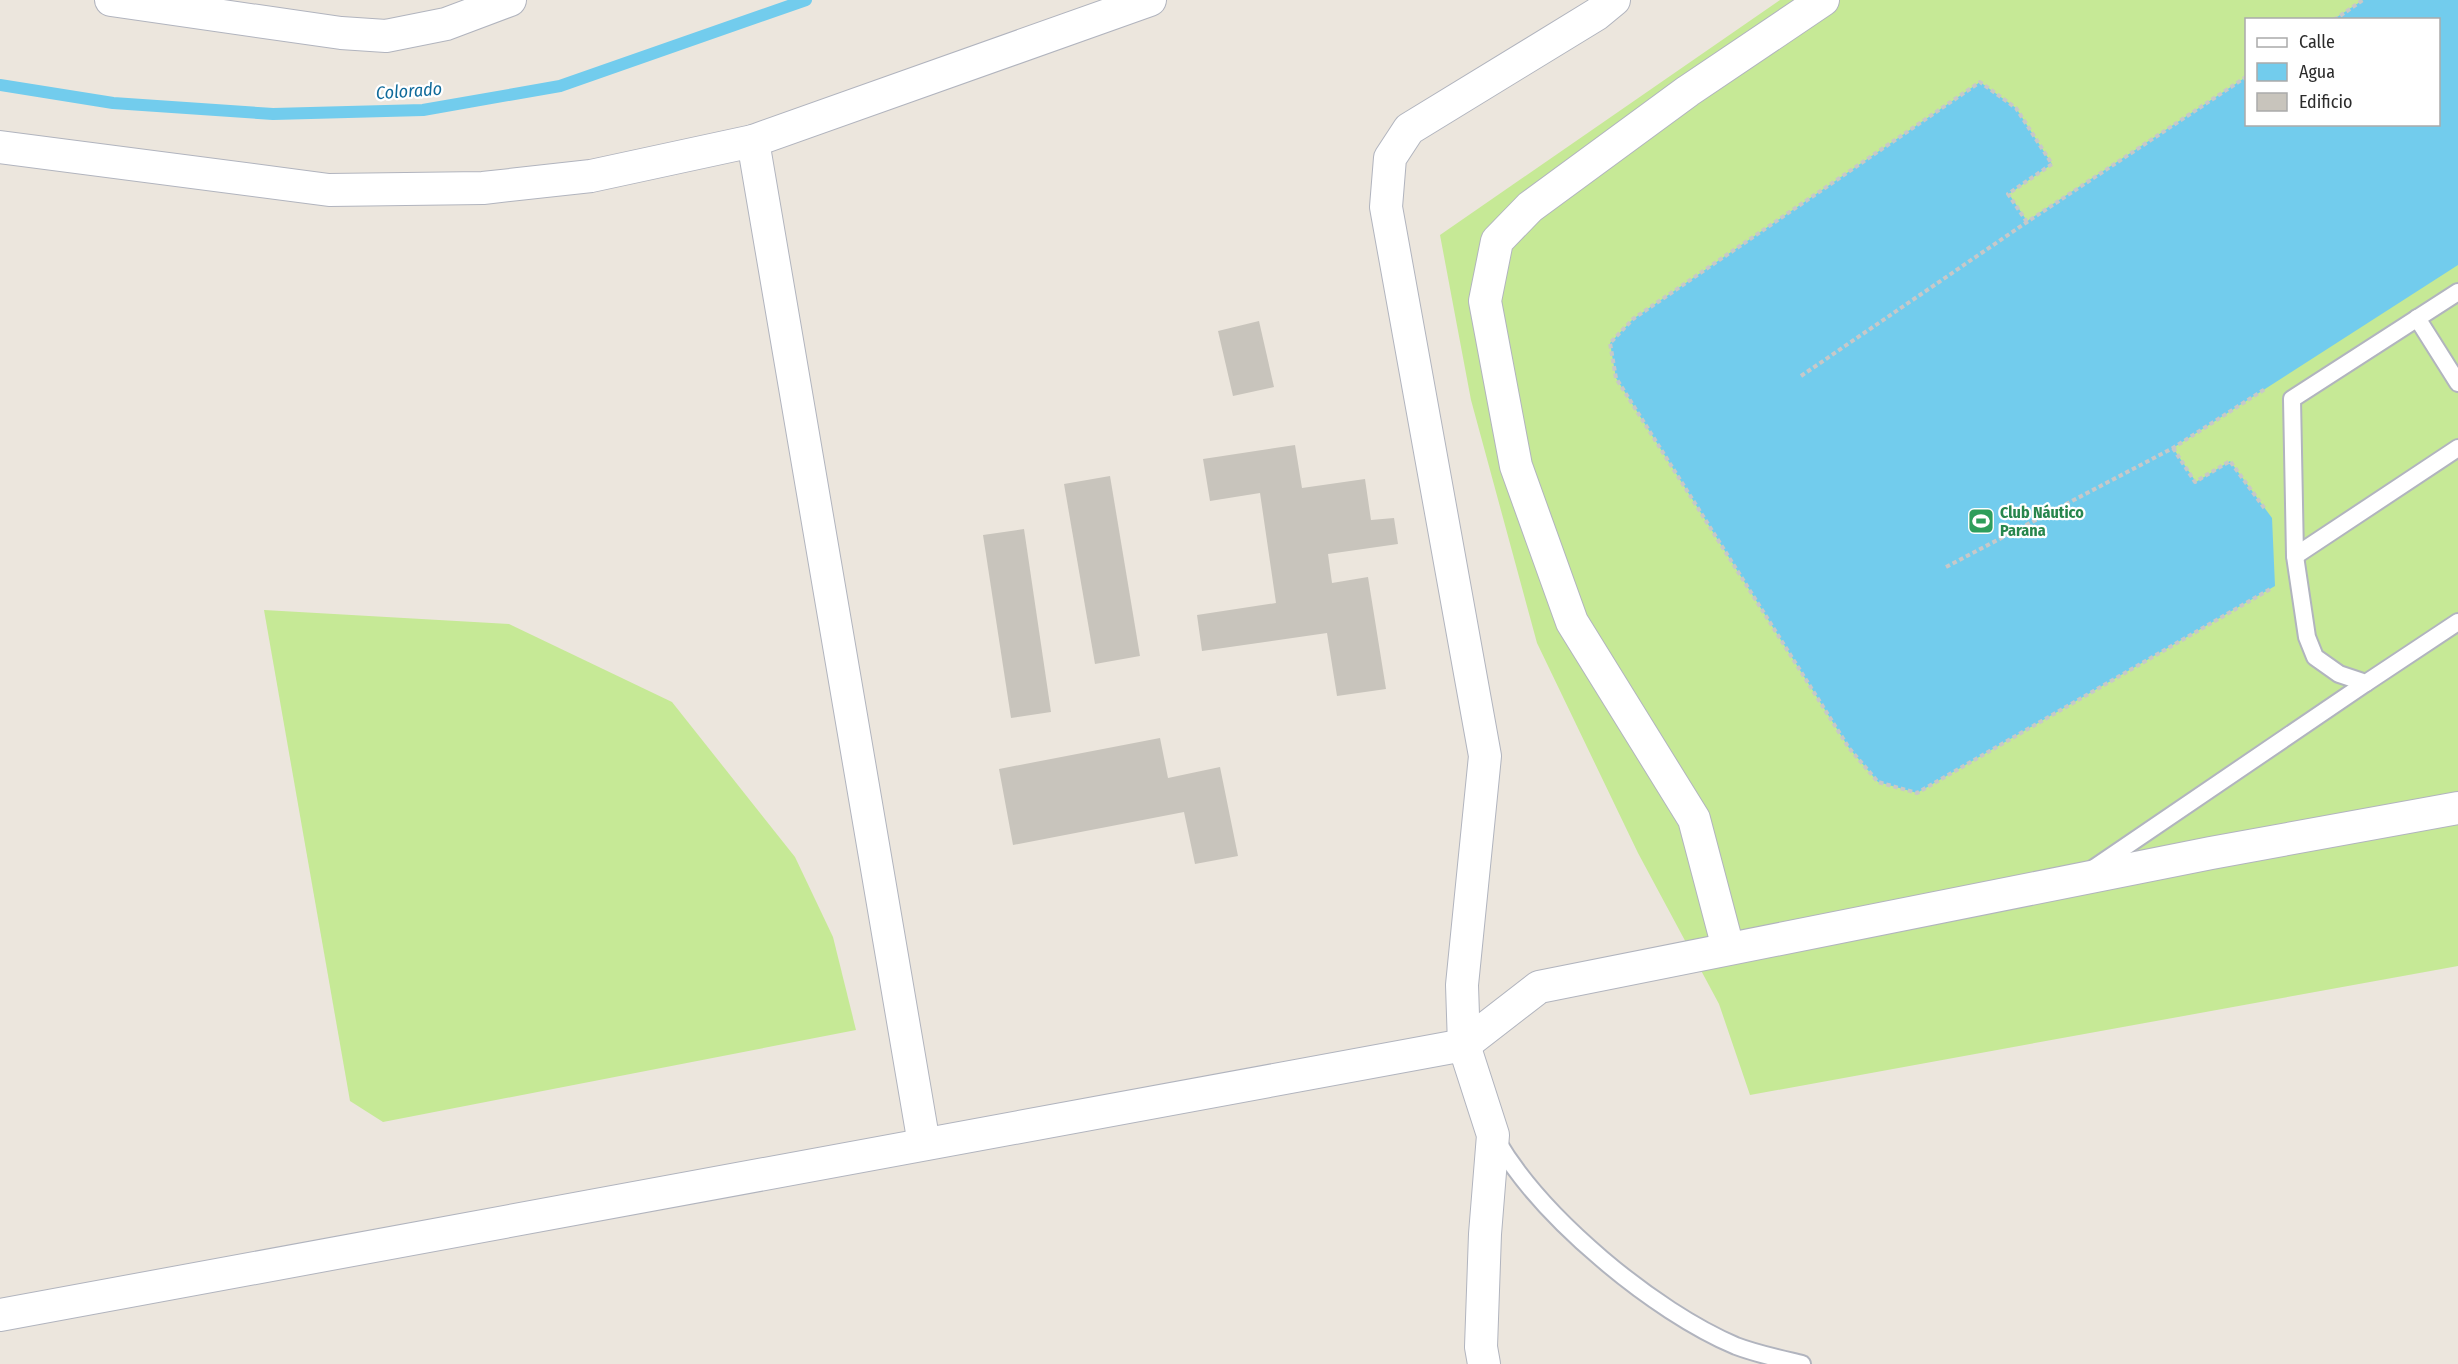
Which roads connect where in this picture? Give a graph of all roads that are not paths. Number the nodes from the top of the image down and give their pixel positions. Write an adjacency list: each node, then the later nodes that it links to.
1 (111, 0): 2 (street)
2 (510, 0)
3 (1150, 0): 6 (street)
4 (1614, 0): 18 (street)
5 (1823, 0): 17 (street)
6 (753, 141): 7 (street); 20 (street)
7 (0, 147)
8 (2458, 292): 9 (lane)
9 (2417, 318): 10 (lane); 12 (lane)
10 (2458, 383)
11 (2458, 448): 12 (lane)
12 (2295, 555): 14 (lane)
13 (2458, 622): 14 (lane)
14 (2366, 683): 16 (lane)
15 (2458, 808): 16 (street)
16 (2078, 879): 17 (street)
17 (1728, 948): 18 (street)
18 (1464, 1045): 19 (street); 20 (street)
19 (1493, 1135): 22 (street); 23 (lane)
20 (924, 1144): 21 (street)
21 (0, 1315)
22 (1481, 1358)
23 (1802, 1364)

